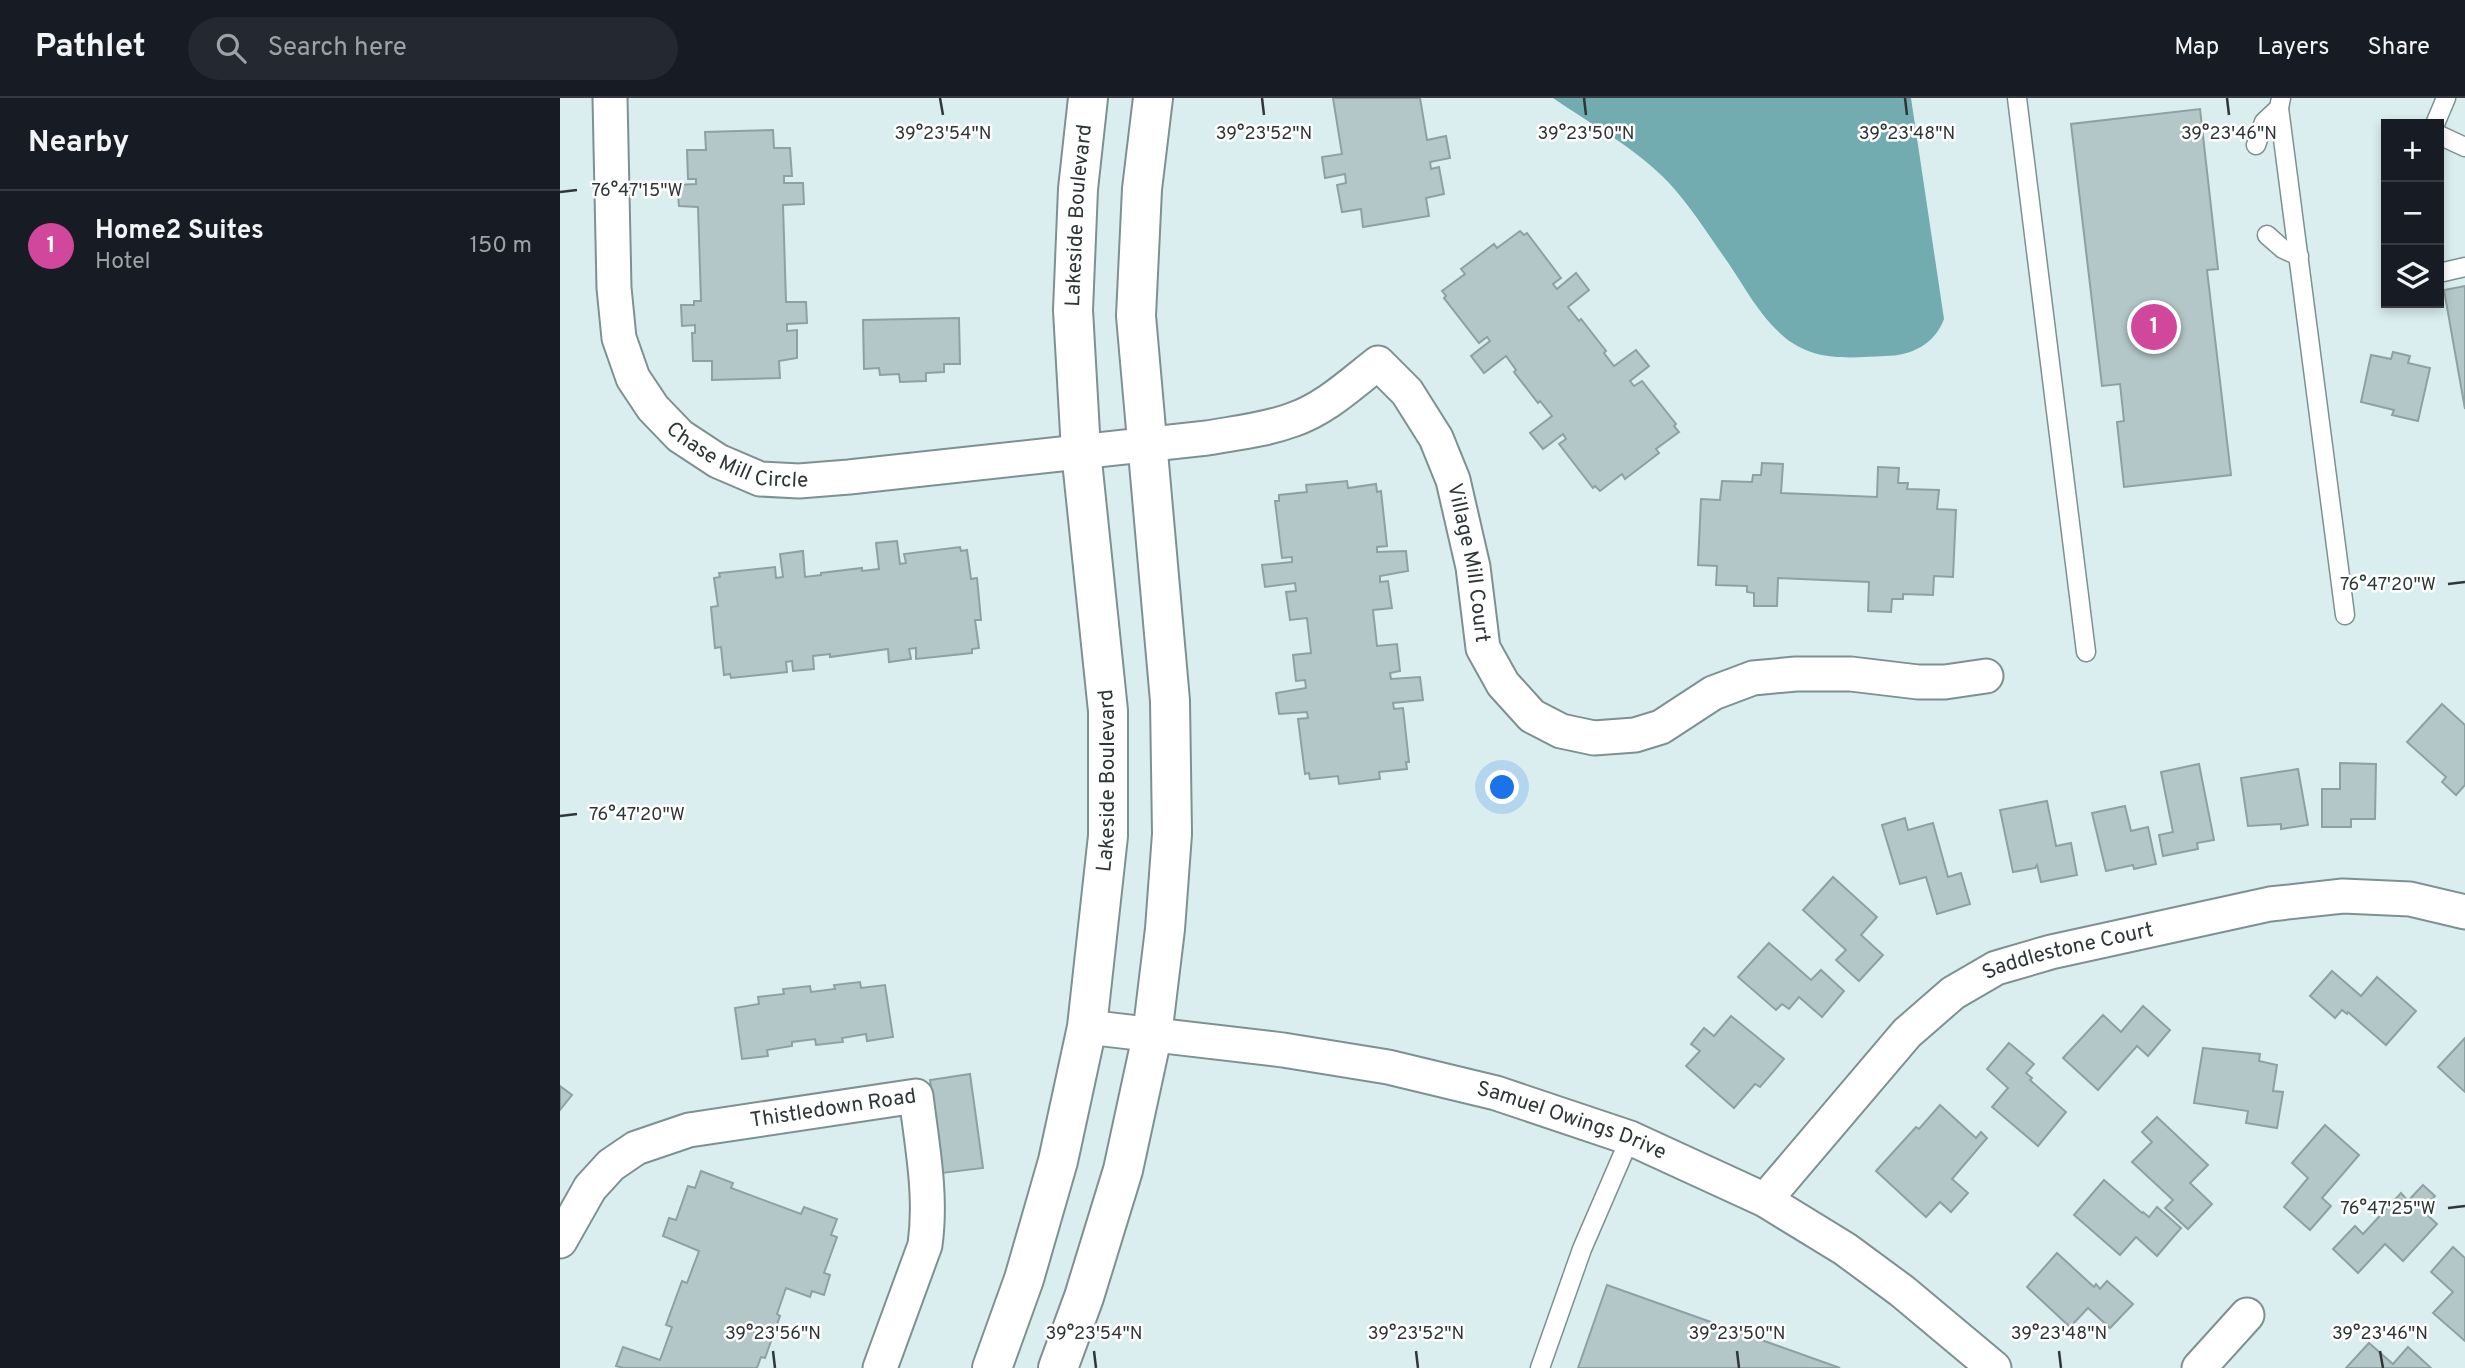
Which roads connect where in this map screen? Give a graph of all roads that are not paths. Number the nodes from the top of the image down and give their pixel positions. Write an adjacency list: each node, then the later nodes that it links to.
1 (610, 98): 16 (street, Chase Mill Circle)
2 (1088, 98): 16 (main road, Lakeside Boulevard)
3 (1153, 98): 15 (main road)
4 (2017, 98): 18 (lane)
5 (2446, 98): 7 (lane)
6 (2280, 103): 9 (lane); 12 (lane)
7 (2437, 119)
8 (2444, 137): 10 (lane)
9 (2256, 145)
10 (2465, 147)
11 (2267, 235): 12 (lane)
12 (2299, 256): 17 (lane)
13 (2465, 267): 14 (lane)
14 (2444, 271)
15 (1147, 443): 16 (street, Chase Mill Circle); 19 (street, Village Mill Court); 22 (main road)
16 (1081, 451): 21 (main road, Lakeside Boulevard)
17 (2345, 615)
18 (2086, 652)
19 (1986, 676)
20 (2465, 912): 24 (street, Saddlestone Court)
21 (1087, 1027): 22 (street, Samuel Owings Drive); 28 (main road, Lakeside Boulevard)
22 (1152, 1036): 23 (street, Samuel Owings Drive); 29 (main road)
23 (1630, 1138): 24 (street, Samuel Owings Drive); 30 (lane)
24 (1765, 1200): 31 (street, Samuel Owings Drive)
25 (560, 1241): 27 (street, Thistledown Road)
26 (2246, 1315): 32 (street)
27 (880, 1368)
28 (992, 1368)
29 (1058, 1368)
30 (1540, 1368)
31 (1994, 1368)
32 (2199, 1368)

